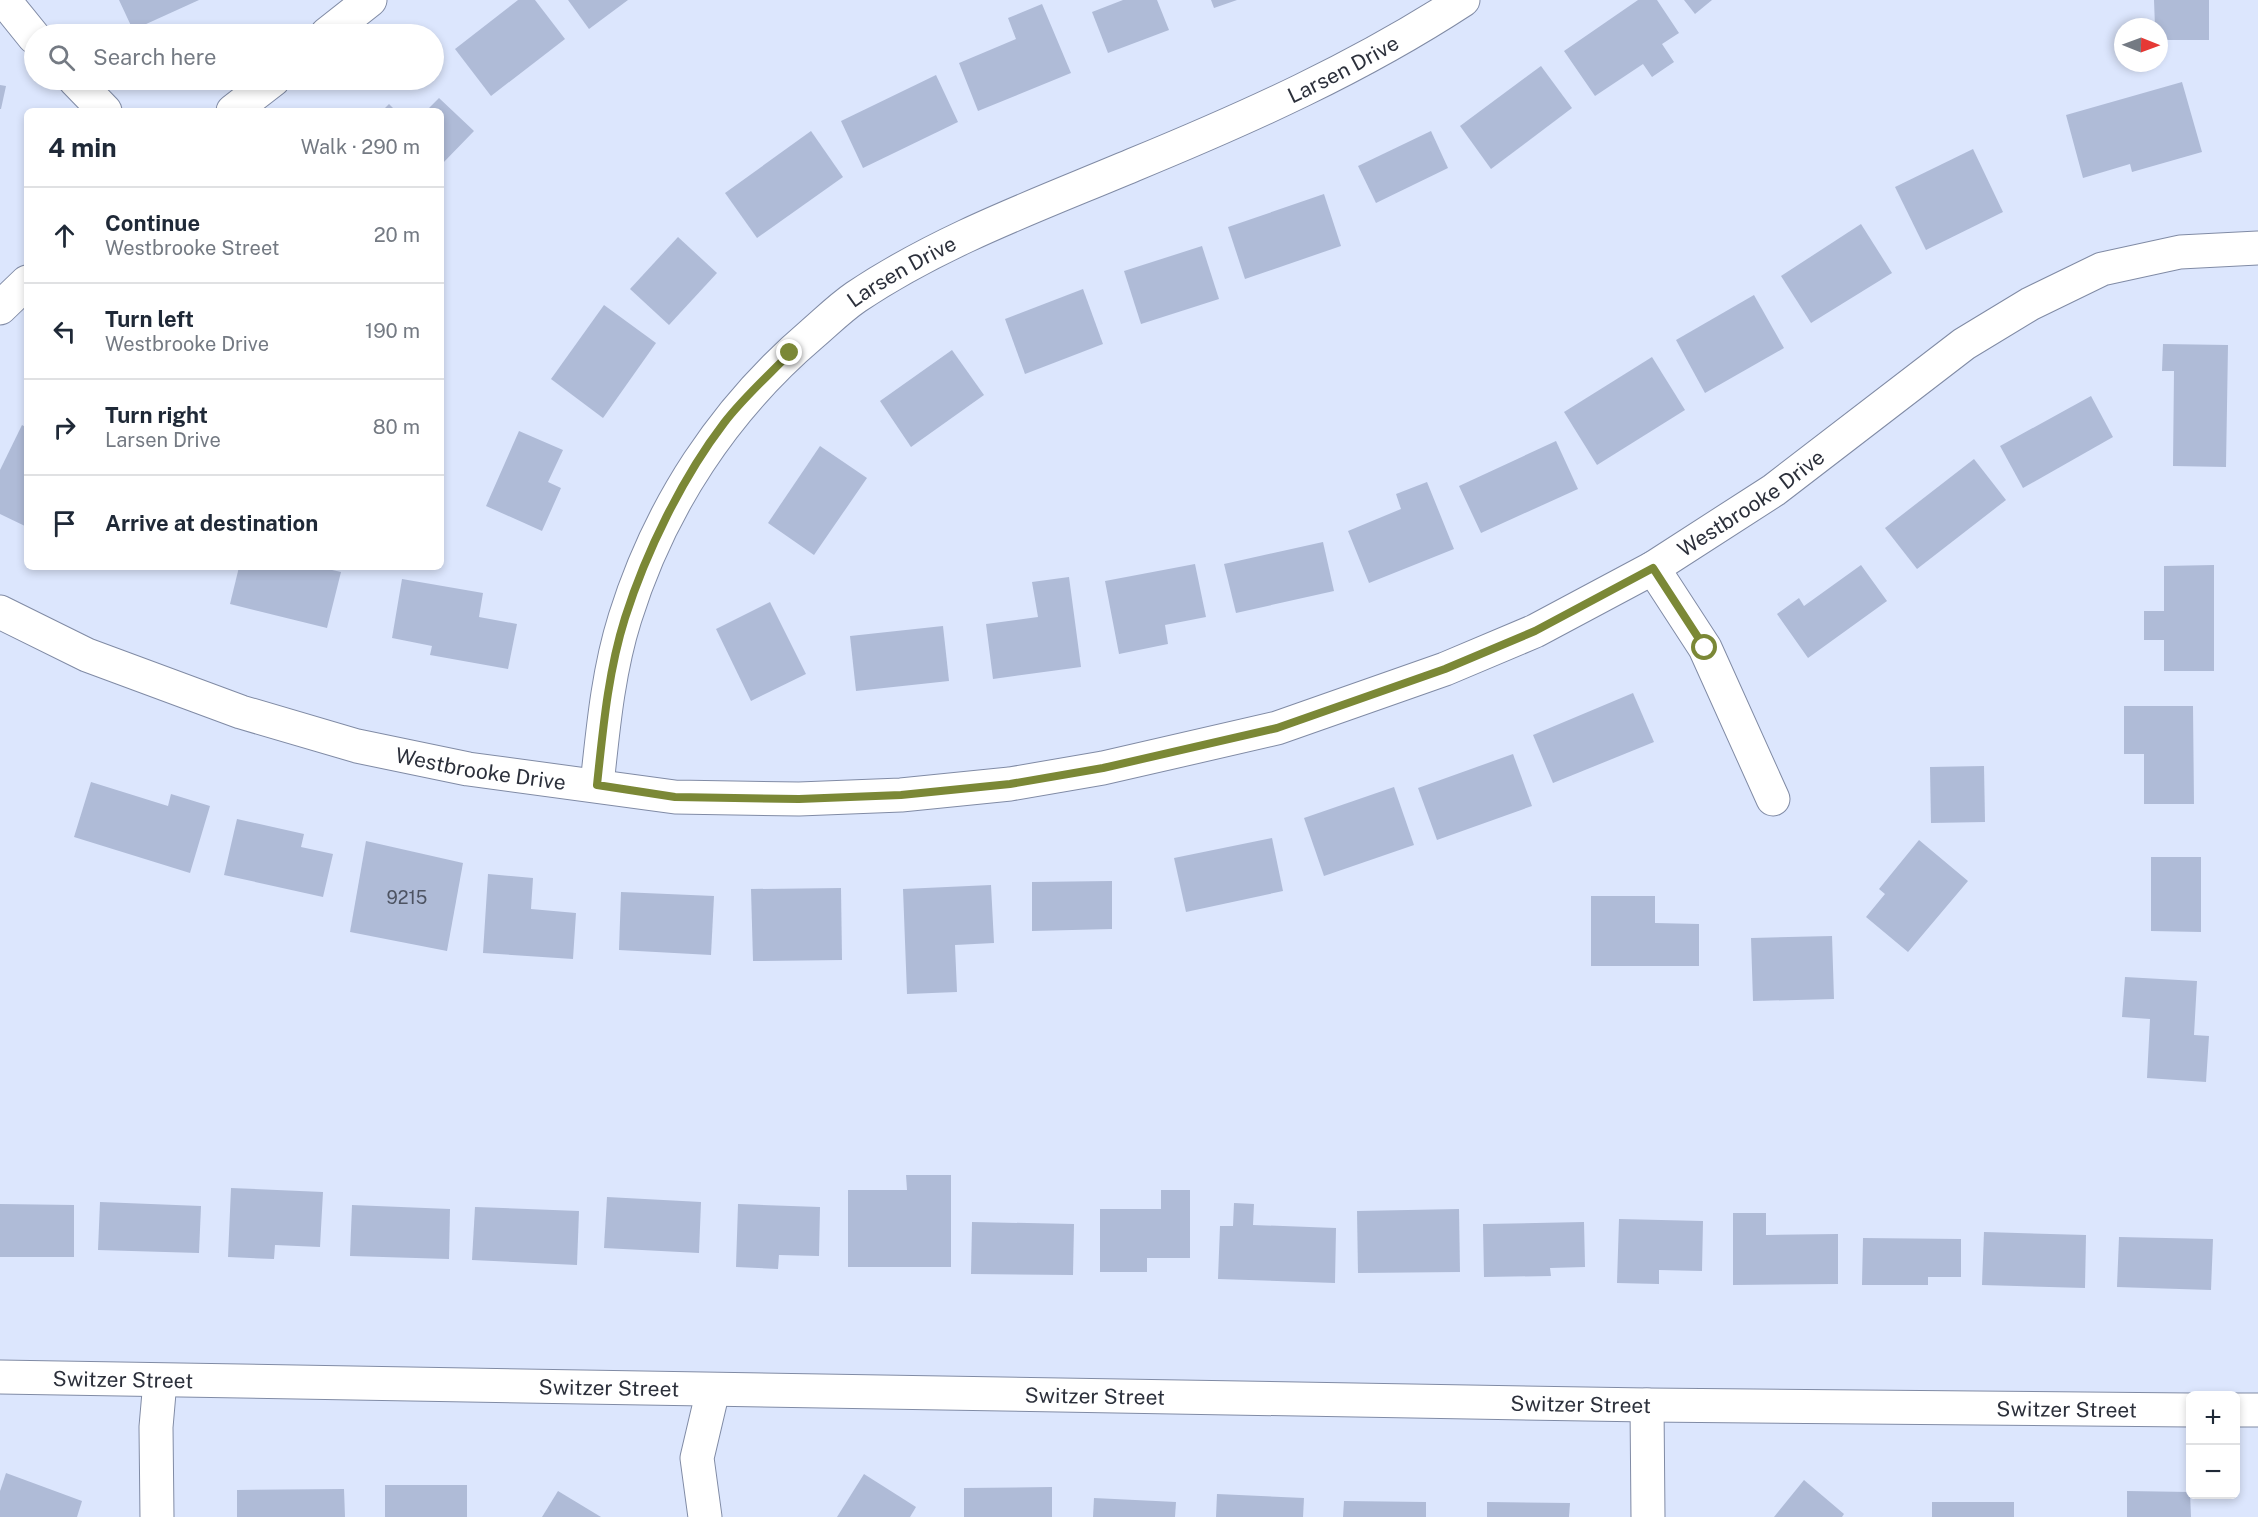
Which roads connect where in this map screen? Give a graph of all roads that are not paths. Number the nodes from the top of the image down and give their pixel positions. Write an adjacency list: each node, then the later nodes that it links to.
1 (4, 0): 5 (street)
2 (370, 0): 4 (street)
3 (1463, 0): 15 (street, Larsen Drive)
4 (340, 24)
5 (24, 25)
6 (85, 90): 8 (street)
7 (260, 90): 9 (street)
8 (102, 108)
9 (237, 108)
10 (2258, 248): 13 (street, Westbrooke Drive)
11 (24, 285): 12 (street)
12 (0, 308)
13 (1653, 568): 15 (street, Westbrooke Drive); 16 (street)
14 (0, 612): 15 (street, Westbrooke Drive)
15 (597, 785)
16 (1773, 799)
17 (0, 1377): 18 (street, Switzer Street)
18 (160, 1381): 19 (street, Switzer Street); 24 (street)
19 (713, 1390): 20 (street, Switzer Street); 25 (street)
20 (1647, 1405): 21 (street, Switzer Street); 26 (street)
21 (2186, 1410)
22 (2240, 1410): 23 (street)
23 (2258, 1410)
24 (157, 1517)
25 (705, 1517)
26 (1648, 1517)

